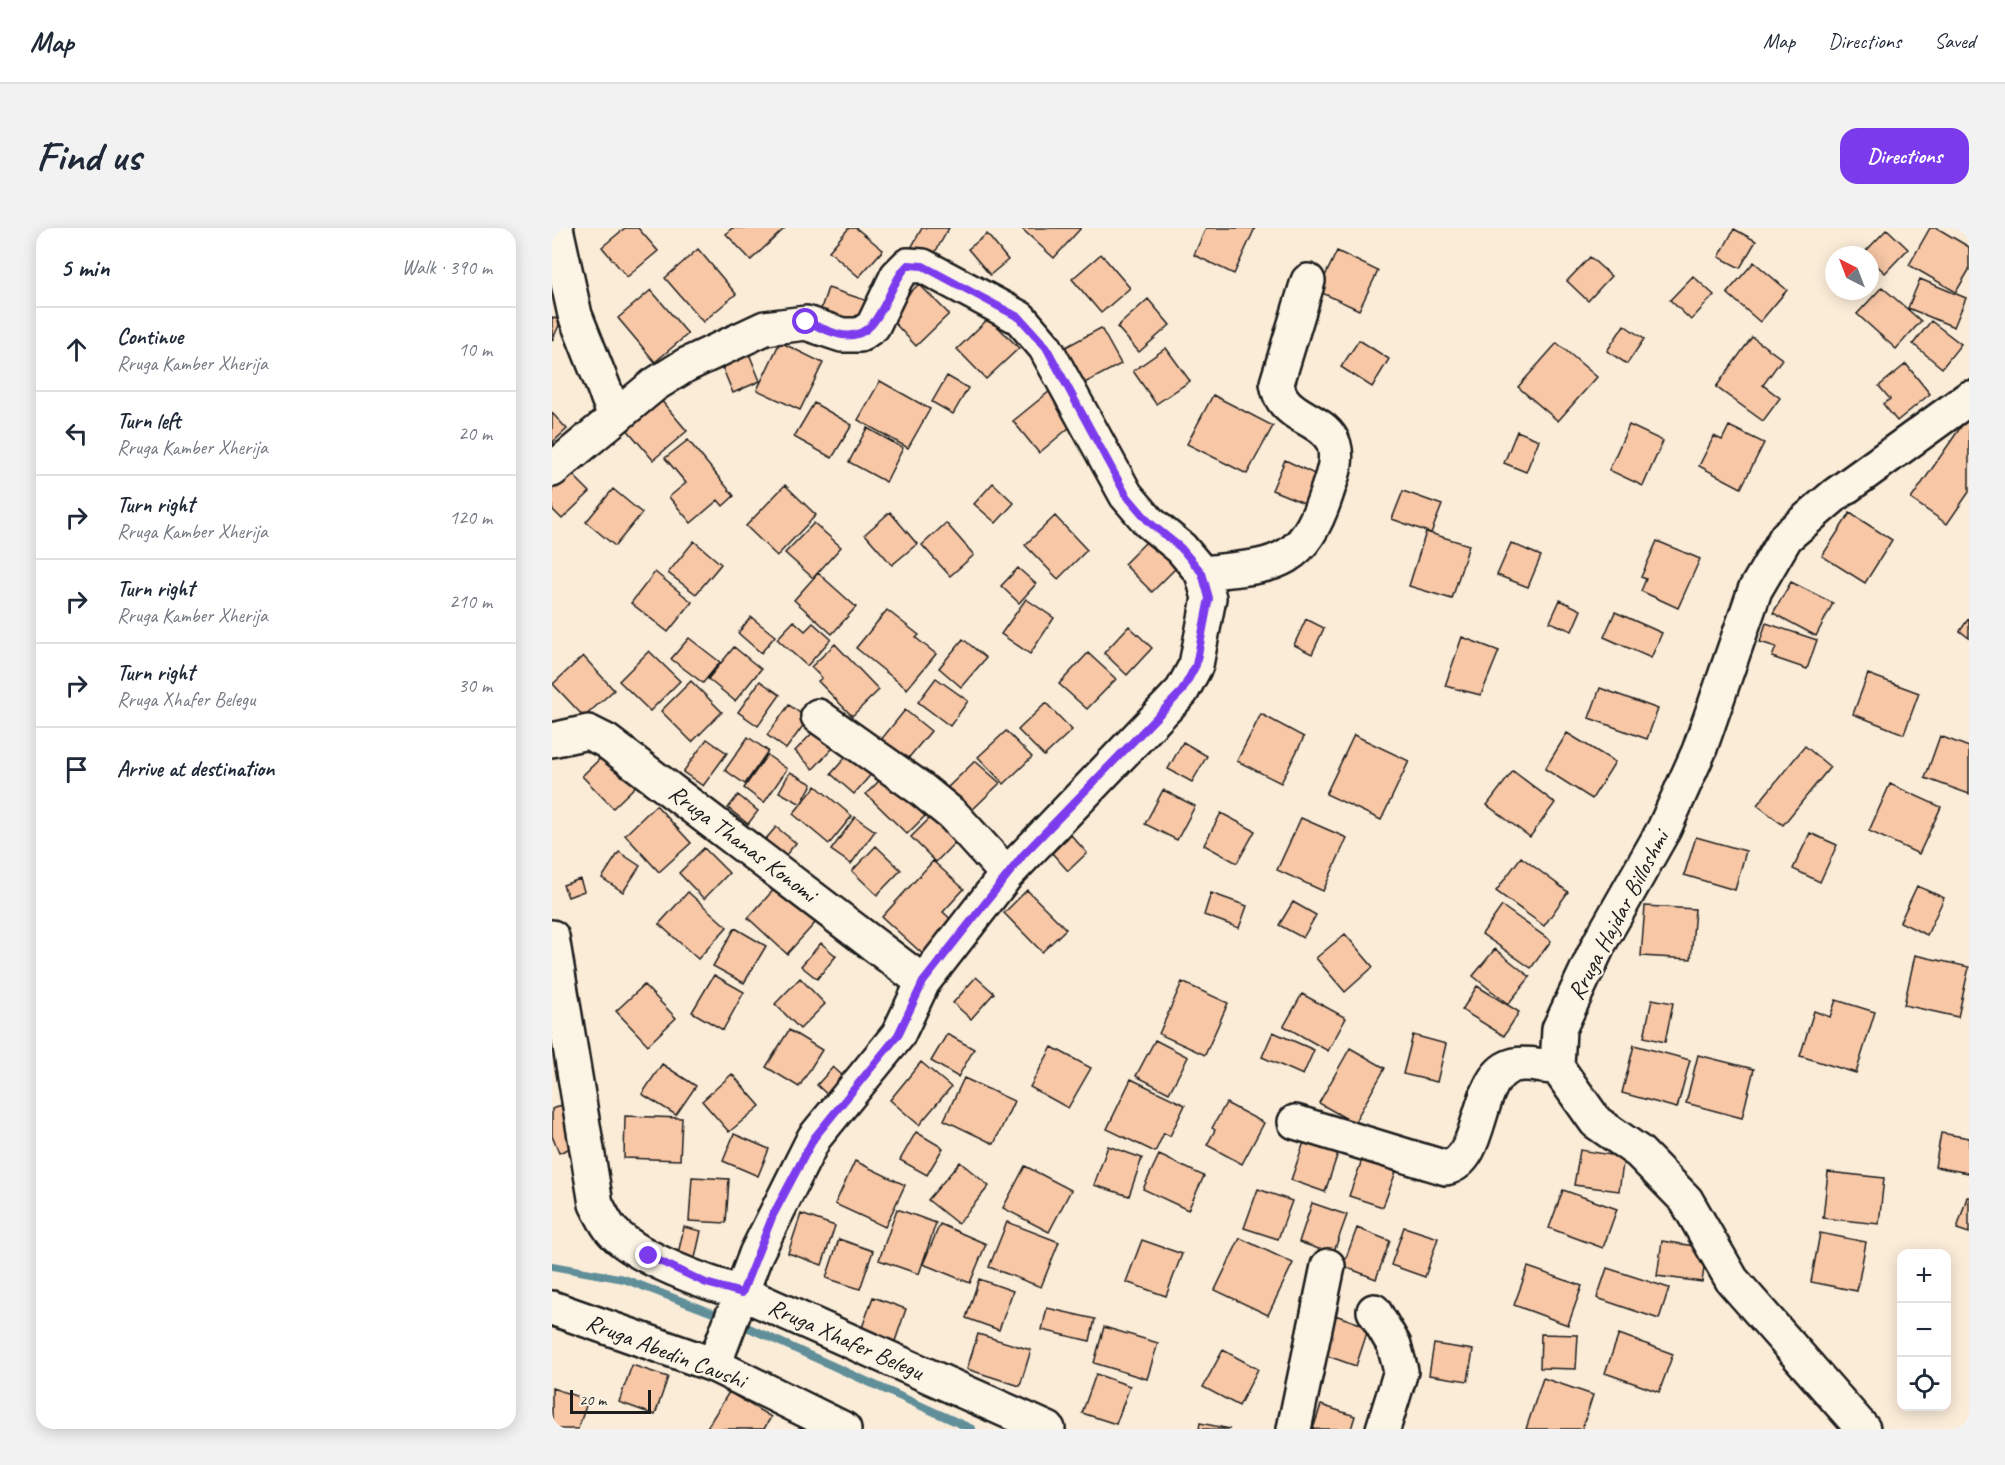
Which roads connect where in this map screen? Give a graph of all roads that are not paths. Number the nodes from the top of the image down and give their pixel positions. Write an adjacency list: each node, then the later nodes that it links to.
1 (556, 228): 4 (street)
2 (1308, 281): 6 (street)
3 (1969, 398): 12 (street, Rruga Hajdar Billoshmi)
4 (615, 416): 5 (street); 6 (street)
5 (552, 470)
6 (1202, 573): 9 (street)
7 (818, 716): 9 (street)
8 (552, 740): 11 (street, Rruga Thanas Konomi)
9 (1007, 874): 11 (street)
10 (552, 937): 15 (street, Rruga Xhafer Belegu)
11 (923, 982): 15 (street)
12 (1557, 1067): 13 (street); 23 (street)
13 (1295, 1122)
14 (1328, 1266): 21 (street)
15 (740, 1299): 18 (street); 20 (street, Rruga Xhafer Belegu)
16 (552, 1308): 18 (street, Rruga Abedin Caushi)
17 (1374, 1311): 22 (street)
18 (719, 1353): 19 (street, Rruga Abedin Caushi)
19 (844, 1429)
20 (1048, 1429)
21 (1294, 1429)
22 (1383, 1429)
23 (1863, 1429)

